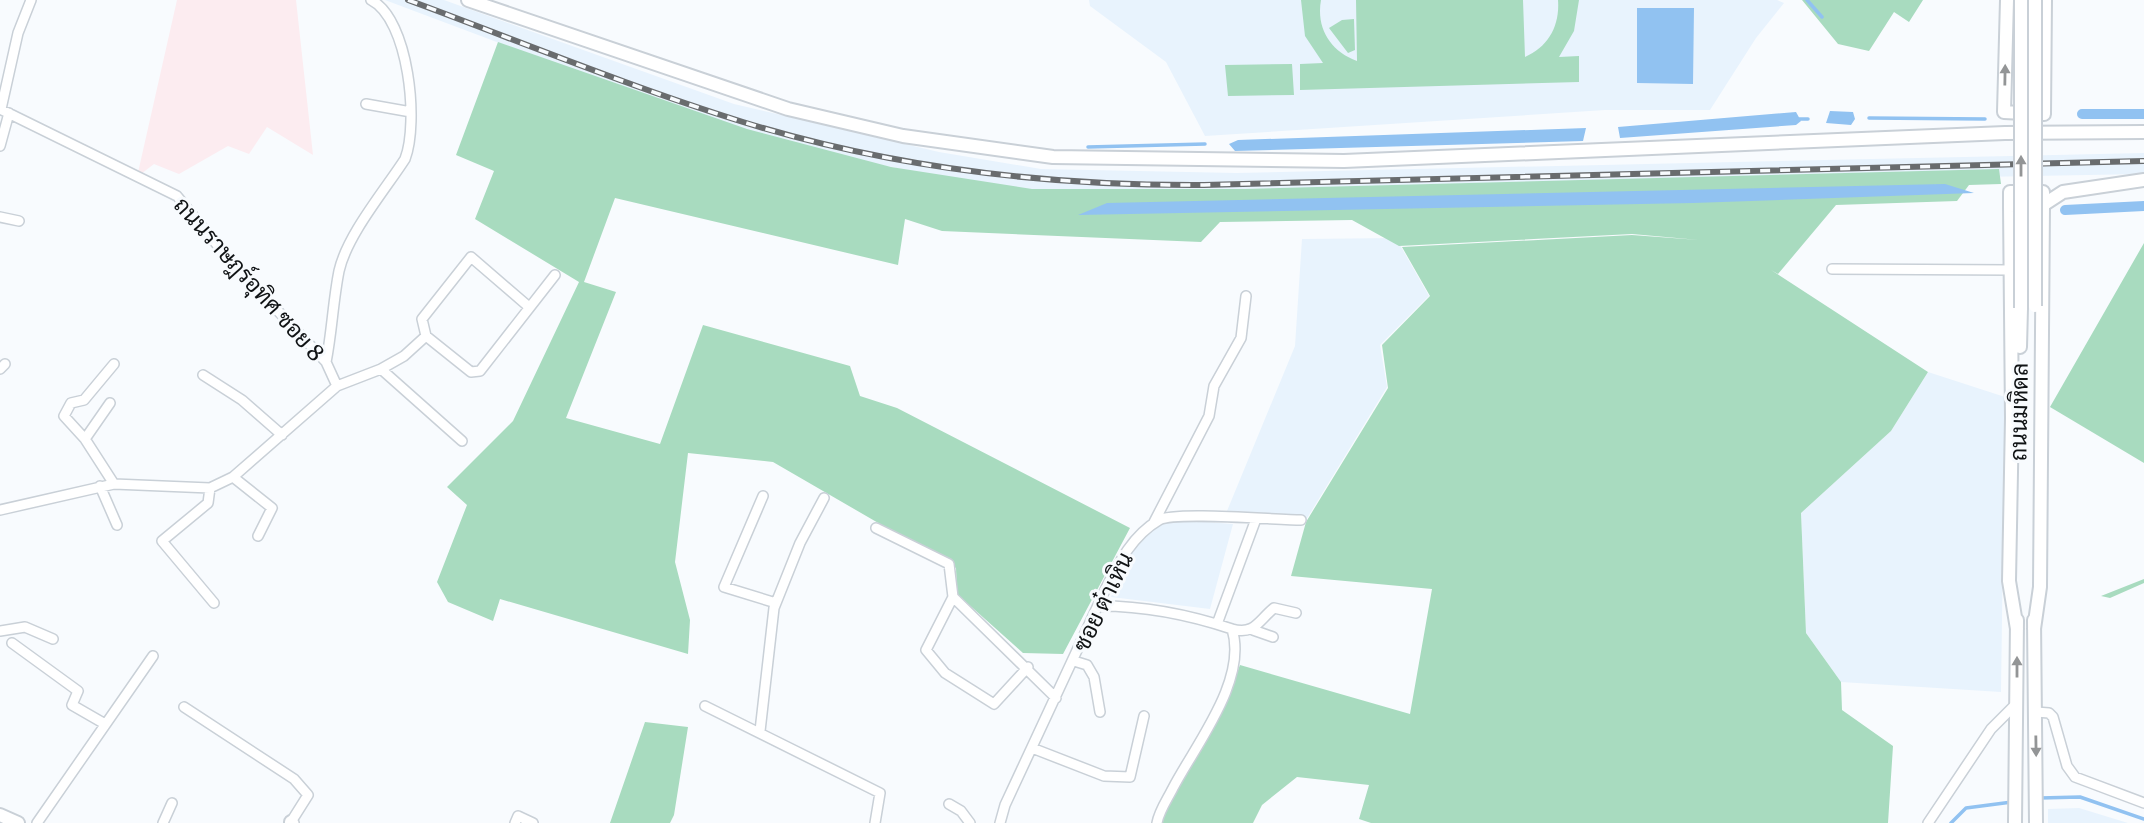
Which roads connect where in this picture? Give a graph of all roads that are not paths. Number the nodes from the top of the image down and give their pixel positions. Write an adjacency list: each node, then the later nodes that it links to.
1 (31, 0): 9 (street)
2 (371, 0): 10 (street)
3 (468, 0): 14 (main road)
4 (2007, 0): 11 (main road, one-way to 4)
5 (2021, 0): 56 (main road, ถนนมหิดล, one-way to 5, bridge)
6 (2035, 0): 57 (main road, ถนนมหิดล, bridge)
7 (2045, 0): 12 (main road)
8 (366, 104): 10 (street)
9 (3, 110): 16 (street); 27 (street, ถนนราษฎร์อุทิศ ซอย 8)
10 (411, 112): 27 (street)
11 (2004, 113): 12 (main road); 14 (main road)
12 (2044, 114): 15 (main road)
13 (2144, 132): 15 (main road)
14 (2005, 133): 15 (main road)
15 (2044, 133)
16 (0, 146)
17 (2144, 180): 18 (main road)
18 (2043, 199): 22 (main road); 57 (main road)
19 (0, 218): 20 (street)
20 (19, 221)
21 (1832, 269): 22 (street)
22 (2011, 270): 56 (main road)
23 (555, 275): 25 (street)
24 (1246, 296): 46 (street)
25 (529, 307): 26 (street); 26 (street)
26 (426, 336): 29 (street)
27 (326, 362): 31 (street, ถนนราษฎร์อุทิศ ซอย 8)
28 (114, 364): 34 (street)
29 (380, 369): 31 (street); 35 (street)
30 (203, 375): 33 (street)
31 (337, 386): 33 (street, ถนนราษฎร์อุทิศ ซอย 8)
32 (110, 403): 34 (street)
33 (282, 435): 36 (street, ถนนราษฎร์อุทิศ ซอย 8)
34 (85, 439): 37 (street)
35 (462, 441)
36 (233, 477): 39 (street, ถนนราษฎร์อุทิศ ซอย 8); 48 (street)
37 (114, 484): 38 (street, ถนนราษฎร์อุทิศ ซอย 8); 39 (street, ถนนราษฎร์อุทิศ ซอย 8)
38 (100, 486): 42 (street, ถนนราษฎร์อุทิศ ซอย 8); 45 (street)
39 (210, 488): 50 (street)
40 (763, 496): 51 (street)
41 (824, 498): 51 (street)
42 (0, 508)
43 (1256, 519): 44 (street); 46 (street); 54 (street)
44 (1301, 520)
45 (117, 525)
46 (1152, 525): 52 (street, ซอย ต๋าเหิน)
47 (876, 528): 49 (street)
48 (258, 536)
49 (953, 597): 65 (street); 65 (street)
50 (214, 603)
51 (776, 603): 74 (street)
52 (1100, 606): 54 (street); 64 (street, ซอย ต๋าเหิน)
53 (1297, 614): 58 (street)
54 (1217, 624): 55 (street)
55 (1232, 629): 58 (street); 81 (street)
56 (2017, 629): 67 (main road, ถนนมหิดล, one-way to 56)
57 (2034, 629): 71 (main road, ถนนมหิดล)
58 (1253, 630): 60 (street)
59 (0, 631): 61 (street)
60 (1273, 637)
61 (53, 639)
62 (12, 643): 73 (street)
63 (153, 656): 73 (street)
64 (1074, 661): 66 (street, ซอย ต๋าเหิน); 70 (street)
65 (1028, 667): 66 (street)
66 (1056, 698): 75 (street, ซอย ต๋าเหิน)
67 (2016, 704): 90 (street); 91 (main road, ถนนมหิดล)
68 (705, 706): 74 (street)
69 (184, 707): 85 (street)
70 (1100, 712)
71 (2036, 712): 77 (street); 92 (main road, ถนนมหิดล, one-way to 92)
72 (1144, 716): 75 (street)
73 (105, 724): 83 (street)
74 (760, 731): 87 (street)
75 (1032, 748): 89 (street, ซอย ต๋าเหิน)
76 (172, 803): 84 (street)
77 (2144, 803)
78 (949, 804): 88 (street)
79 (0, 815): 82 (main road)
80 (517, 819): 86 (street)
81 (1158, 819)
82 (18, 823)
83 (37, 823)
84 (163, 823)
85 (292, 823)
86 (534, 823)
87 (875, 823)
88 (970, 823)
89 (1000, 823)
90 (1928, 823)
91 (2015, 823)
92 (2036, 823)

